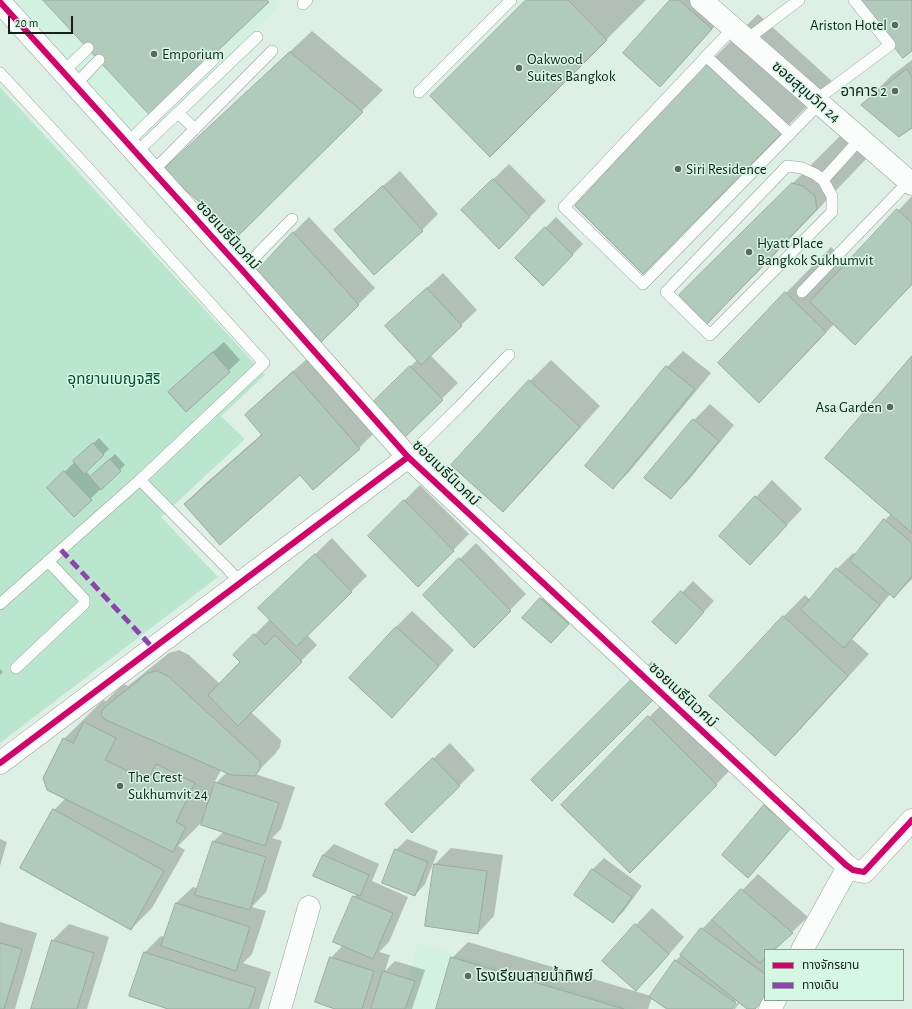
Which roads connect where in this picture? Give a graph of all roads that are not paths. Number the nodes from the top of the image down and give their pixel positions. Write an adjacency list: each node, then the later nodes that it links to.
1 (511, 0): 15 (lane)
2 (701, 0): 6 (street, ซอยสุขุมวิท 24)
3 (799, 0): 6 (lane)
4 (854, 0): 16 (lane)
5 (0, 2): 14 (street, ซอยเมธีนิเวศม์)
6 (739, 34): 10 (lane); 16 (street, ซอยสุขุมวิท 24)
7 (257, 37): 17 (lane)
8 (88, 48): 14 (lane)
9 (272, 51): 18 (lane)
10 (706, 56): 19 (lane); 19 (lane)
11 (214, 59): 21 (lane)
12 (99, 60): 14 (lane)
13 (0, 72): 30 (lane)
14 (69, 78): 21 (street, ซอยเมธีนิเวศม์)
15 (419, 92)
16 (818, 102): 19 (lane); 20 (street, ซอยสุขุมวิท 24)
17 (178, 113): 18 (lane); 21 (lane)
18 (195, 129): 22 (lane)
19 (790, 134)
20 (860, 139): 23 (lane); 24 (street, ซอยสุขุมวิท 24)
21 (132, 148): 22 (street, ซอยเมธีนิเวศม์)
22 (153, 171): 26 (street, ซอยเมธีนิเวศม์)
23 (823, 180): 23 (lane)
24 (910, 182): 27 (lane)
25 (292, 219): 26 (lane)
26 (242, 270): 29 (street, ซอยเมธีนิเวศม์)
27 (802, 292)
28 (509, 355): 29 (lane)
29 (408, 457): 32 (street); 37 (street, ซอยเมธีนิเวศม์)
30 (140, 480): 31 (lane); 32 (lane)
31 (48, 561): 33 (lane); 34 (lane)
32 (240, 583): 35 (street)
33 (0, 604)
34 (16, 668)
35 (0, 763)
36 (912, 820): 37 (street)
37 (848, 867): 39 (street)
38 (309, 908): 40 (street)
39 (803, 949)
40 (280, 1009)

